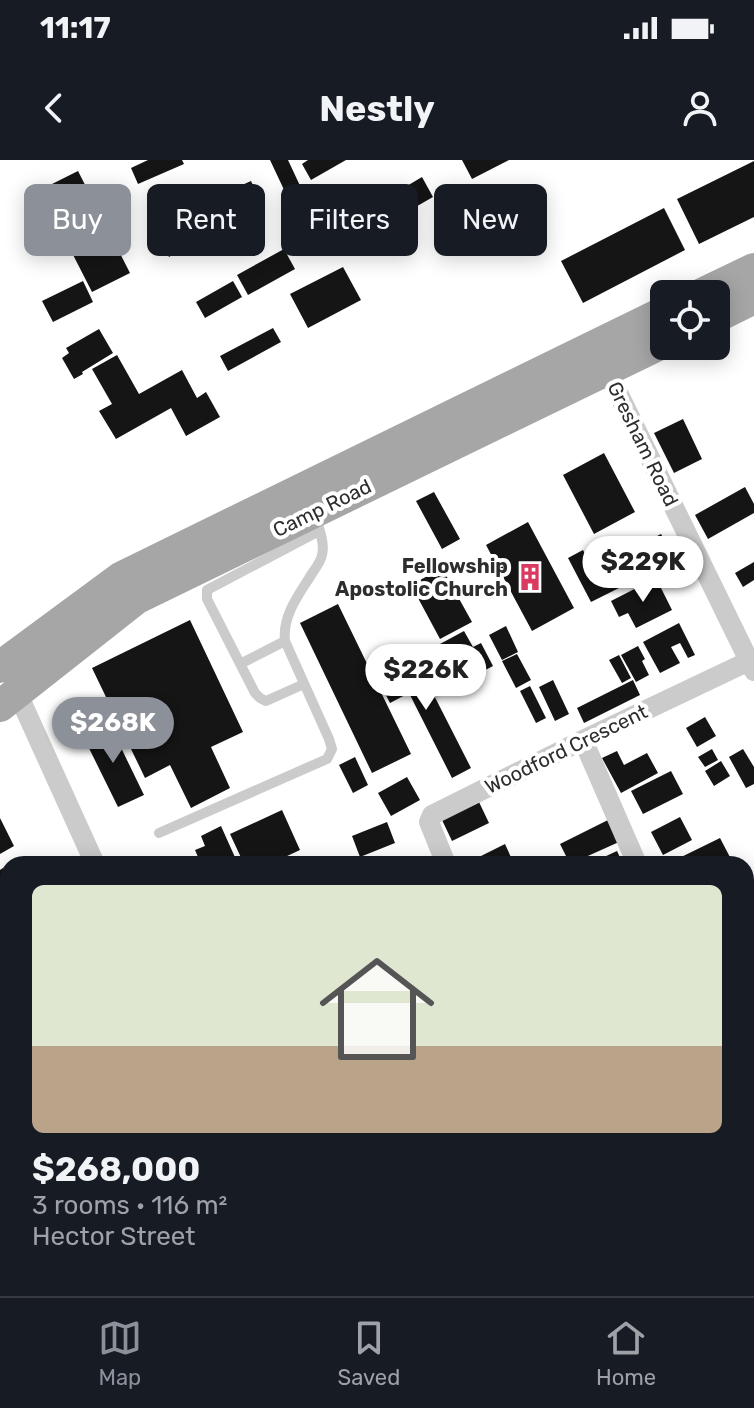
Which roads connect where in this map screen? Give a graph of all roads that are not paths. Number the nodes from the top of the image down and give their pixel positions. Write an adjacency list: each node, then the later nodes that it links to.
1 (754, 270): 2 (main road)
2 (730, 281)
3 (754, 298): 4 (main road)
4 (730, 310)
5 (650, 322): 7 (main road, Camp Road)
6 (650, 346): 7 (main road, Camp Road)
7 (601, 358): 8 (main road, Camp Road); 12 (street, Gresham Road)
8 (404, 454): 9 (main road, Camp Road); 14 (main road, Camp Road)
9 (317, 521): 10 (lane); 11 (lane); 14 (main road, Camp Road)
10 (285, 641): 11 (lane); 13 (lane)
11 (240, 664): 13 (lane)
12 (751, 666): 15 (street, Woodford Crescent)
13 (304, 684): 16 (lane)
14 (6, 688): 17 (street)
15 (583, 740): 18 (street, Woodford Crescent); 19 (street)
16 (159, 833)
17 (91, 856)
18 (443, 856)
19 (634, 856)

